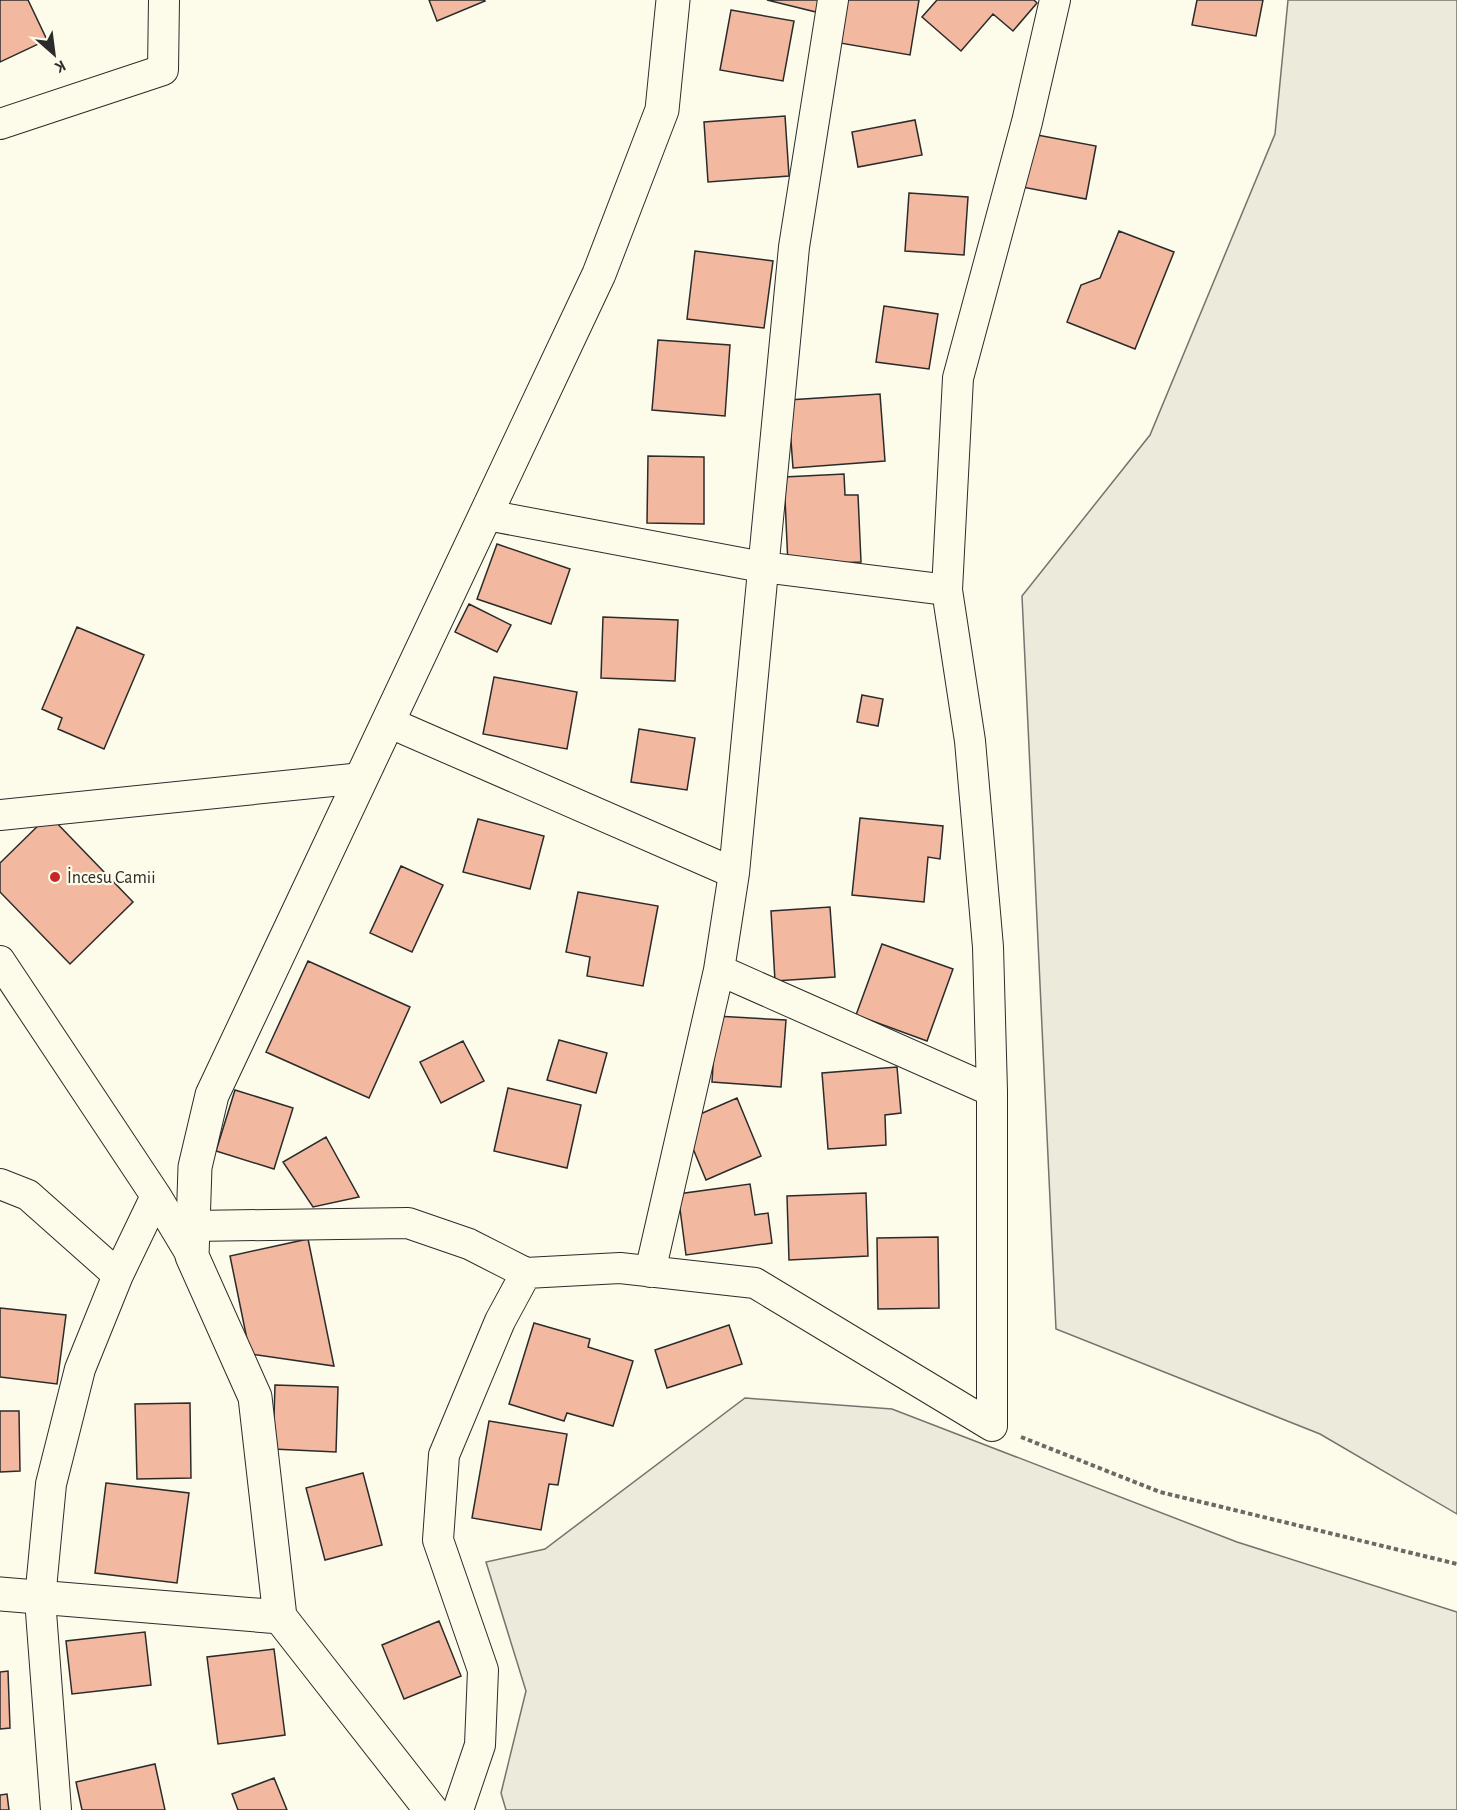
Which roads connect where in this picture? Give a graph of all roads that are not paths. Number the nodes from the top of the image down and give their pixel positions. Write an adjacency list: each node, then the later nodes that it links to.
1 (164, 0): 5 (street)
2 (673, 0): 6 (street)
3 (833, 0): 7 (street)
4 (1055, 0): 8 (street)
5 (0, 124)
6 (487, 515): 7 (street); 9 (street)
7 (762, 567): 8 (street); 12 (street)
8 (947, 590): 15 (street)
9 (388, 722): 10 (street); 12 (street)
10 (362, 778): 11 (street); 18 (street)
11 (0, 815)
12 (734, 873): 14 (street)
13 (0, 961): 17 (street)
14 (719, 970): 15 (street); 19 (street)
15 (992, 1091): 19 (street)
16 (0, 1184): 21 (street)
17 (156, 1196): 18 (street); 21 (street)
18 (193, 1241): 20 (street); 24 (street)
19 (650, 1272): 20 (street)
20 (526, 1273): 27 (street)
21 (118, 1275): 23 (street)
22 (0, 1594): 23 (street)
23 (40, 1599): 24 (street); 25 (street)
24 (280, 1617): 26 (street)
25 (56, 1810)
26 (431, 1810)
27 (458, 1810)

